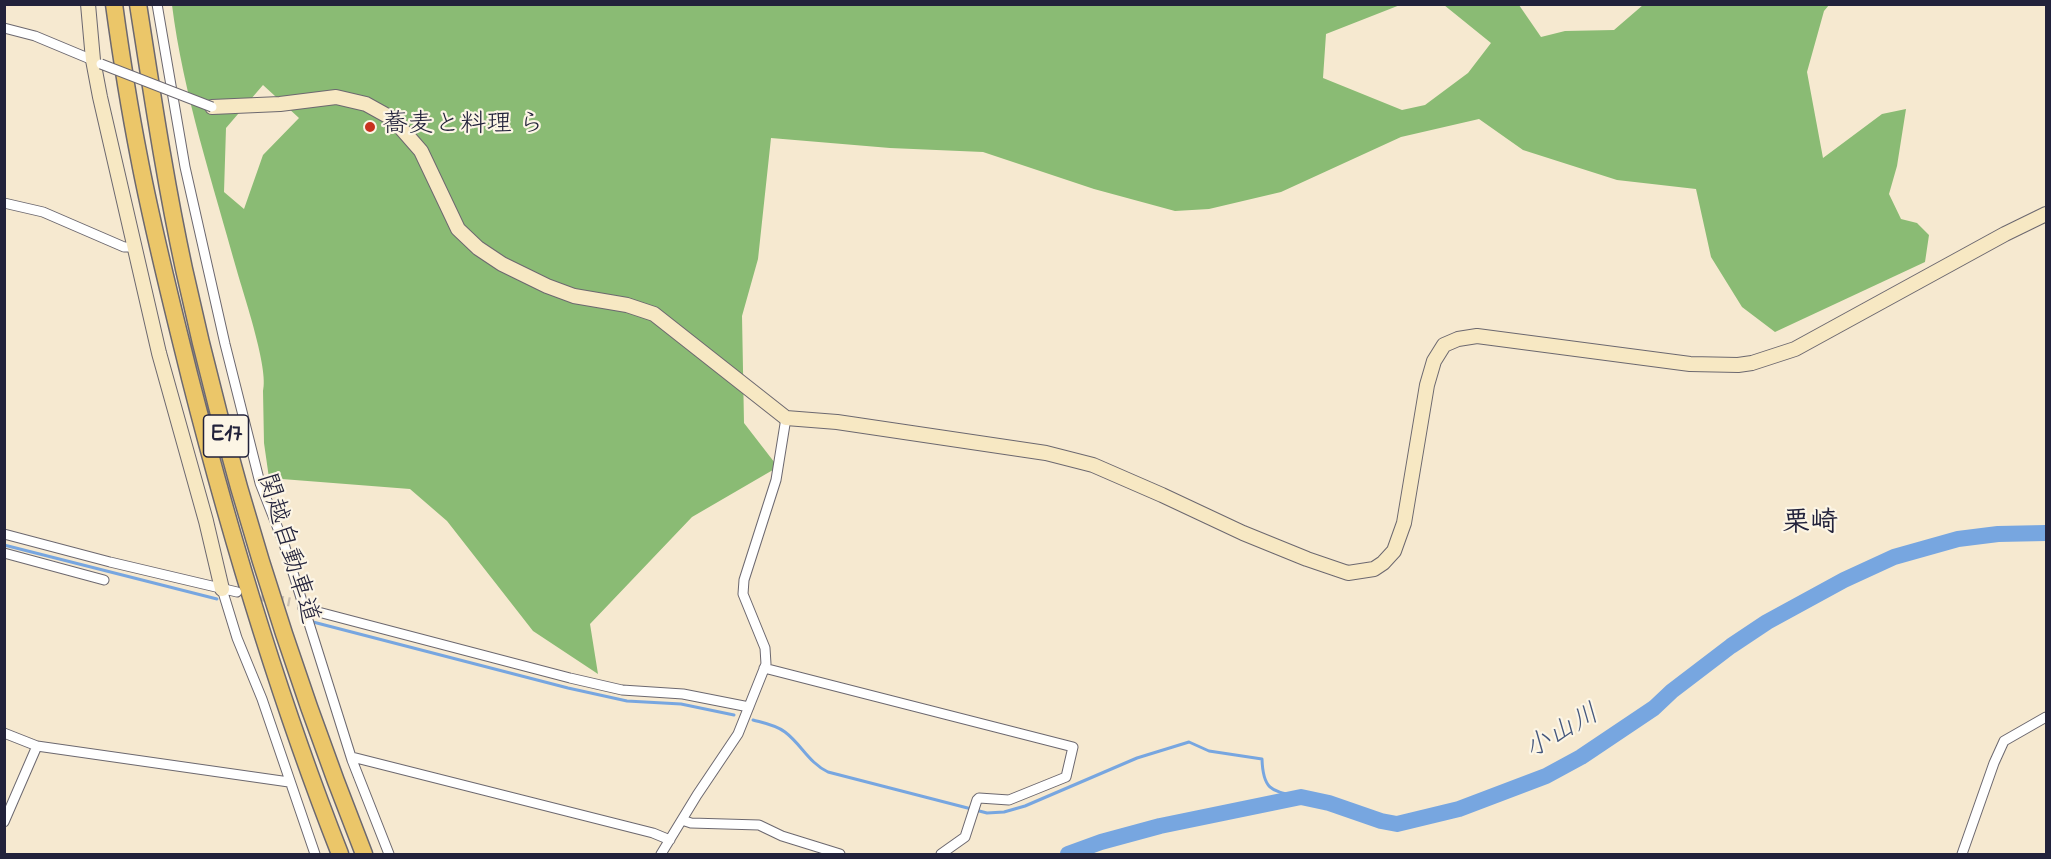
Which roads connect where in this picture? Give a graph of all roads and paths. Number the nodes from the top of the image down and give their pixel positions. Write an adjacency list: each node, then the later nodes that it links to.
1 (88, 4): 6 (street)
2 (114, 4): 31 (highway, 関越自動車道 / E17)
3 (138, 4): 32 (highway, 関越自動車道 / E17)
4 (157, 4): 18 (street)
5 (4, 28): 6 (street)
6 (97, 62): 7 (street, bridge); 10 (street)
7 (212, 107): 11 (street)
8 (4, 203): 10 (street)
9 (2046, 214): 11 (street)
10 (135, 248): 15 (street)
11 (786, 418): 19 (street)
12 (4, 534): 15 (street)
13 (4, 553): 14 (street)
14 (104, 580)
15 (222, 589): 16 (street); 25 (street)
16 (237, 592)
17 (290, 602): 18 (street)
18 (302, 604): 20 (street); 24 (street)
19 (764, 668): 20 (street); 36 (street)
20 (749, 707): 27 (street)
21 (2046, 717): 37 (street)
22 (4, 734): 23 (street)
23 (37, 746): 25 (street); 26 (street)
24 (351, 757): 29 (street); 33 (street)
25 (289, 782): 30 (street)
26 (7, 811): 28 (street)
27 (682, 820): 29 (street); 35 (street)
28 (4, 822)
29 (669, 840): 34 (street)
30 (315, 855)
31 (340, 855)
32 (364, 855)
33 (389, 855)
34 (661, 855)
35 (840, 855)
36 (941, 855)
37 (1962, 855)

